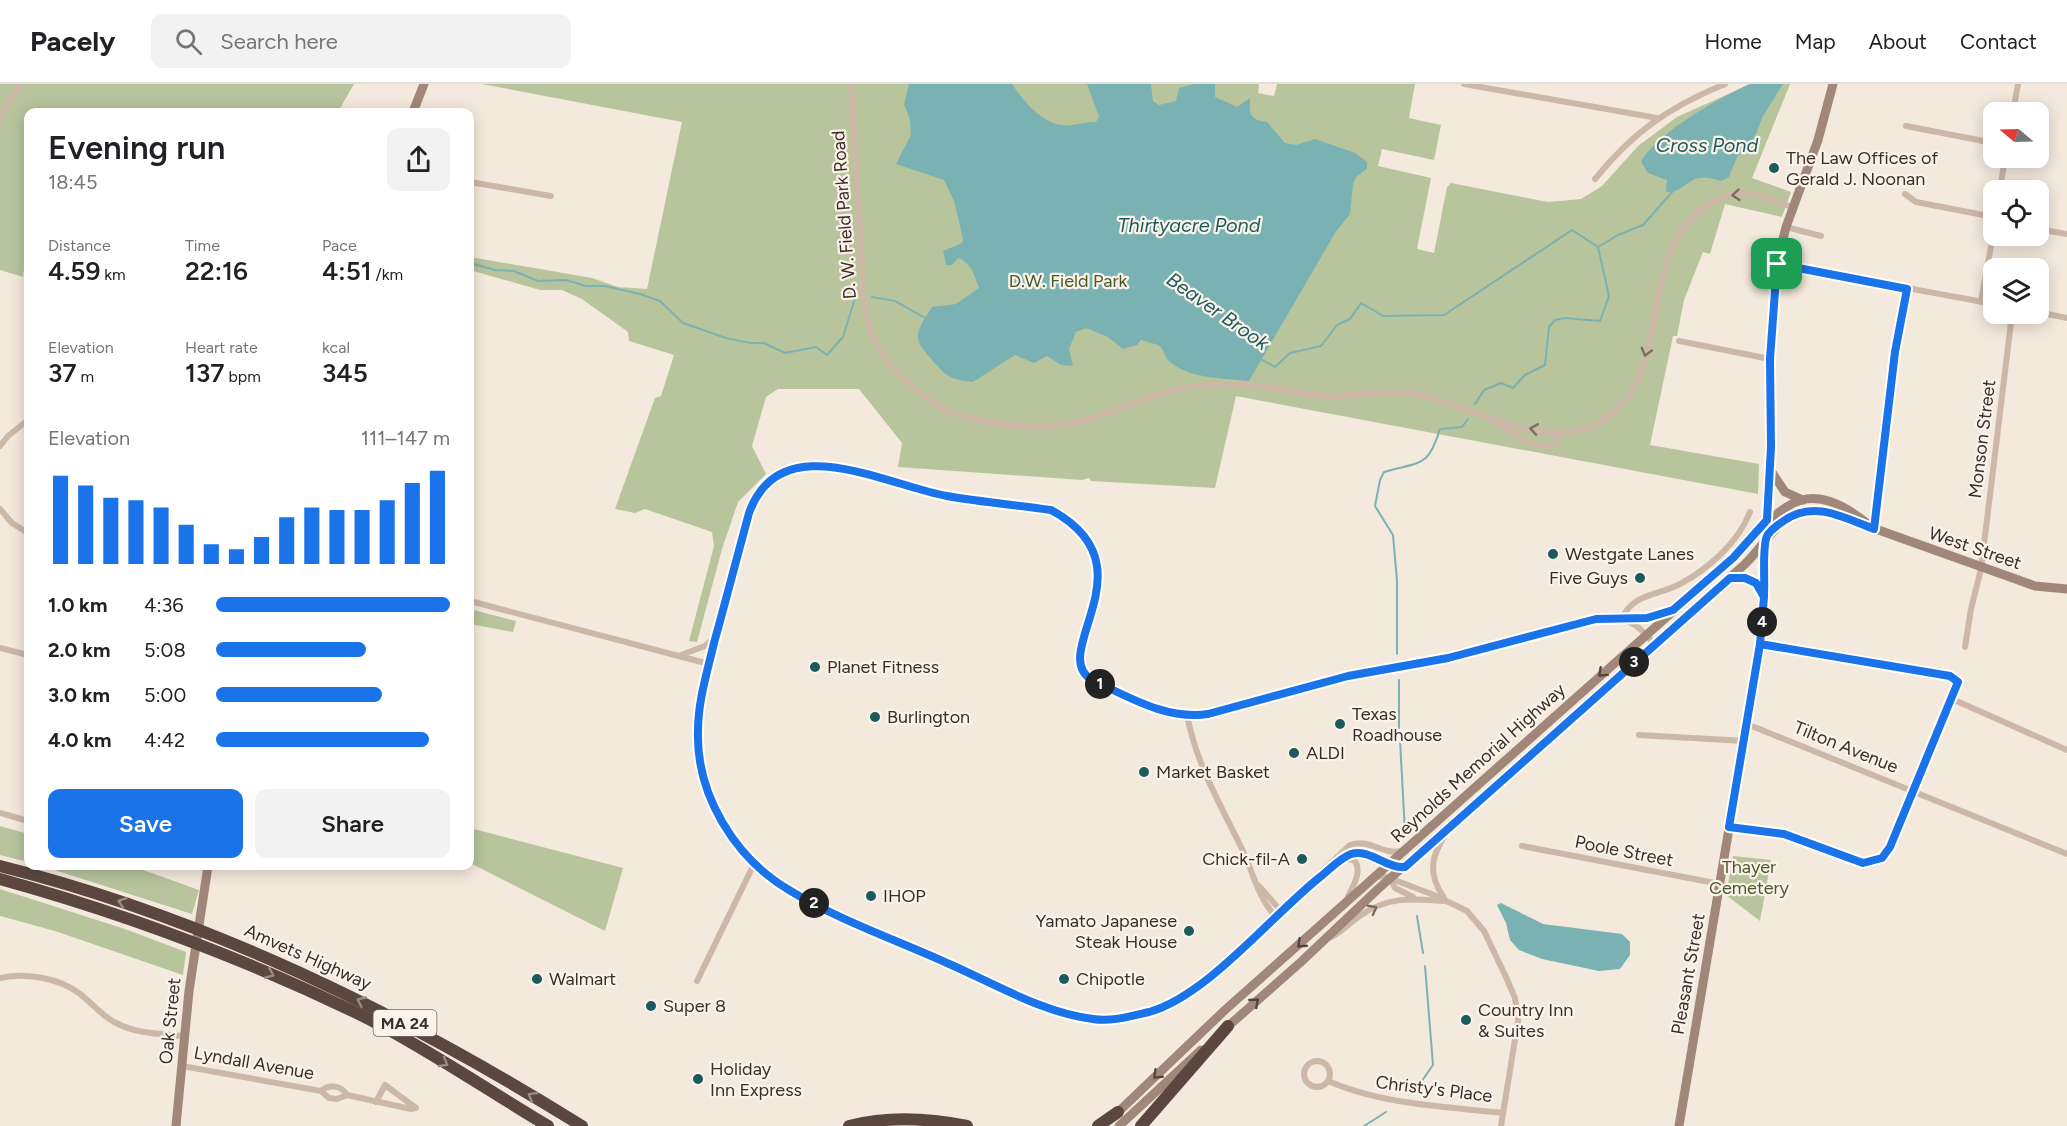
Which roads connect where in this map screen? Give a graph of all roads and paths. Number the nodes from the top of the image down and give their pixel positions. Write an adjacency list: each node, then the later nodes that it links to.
1 (20, 84): 10 (street)
2 (424, 84): 9 (main road)
3 (850, 84): 33 (street, D. W. Field Park Road)
4 (1464, 84): 11 (street)
5 (1725, 84): 11 (street)
6 (1833, 84): 18 (main road, Pleasant Street)
7 (2018, 84): 8 (street)
8 (2015, 102)
9 (415, 108)
10 (0, 117)
11 (1657, 118): 14 (street)
12 (1906, 126): 13 (street)
13 (1983, 141)
14 (1595, 179)
15 (474, 183): 17 (street)
16 (1905, 194): 19 (street)
17 (551, 196)
18 (1792, 207): 20 (main road, Pleasant Street); 35 (street, D. W. Field Park Road, one-way to 35)
19 (1983, 215)
20 (1785, 227): 23 (street); 25 (main road, Pleasant Street)
21 (2049, 231): 22 (street)
22 (2067, 234)
23 (1821, 236)
24 (1991, 246): 27 (street)
25 (1777, 264): 26 (street); 32 (main road, Pleasant Street)
26 (1907, 289): 27 (street); 42 (street)
27 (1981, 301)
28 (2049, 314): 29 (street)
29 (2067, 318)
30 (2011, 324): 45 (street, Monson Street)
31 (1679, 341): 32 (street)
32 (1770, 359): 37 (main road, Pleasant Street)
33 (1480, 415): 35 (street, D. W. Field Park Road, one-way to 33); 35 (street)
34 (24, 423): 36 (street)
35 (1559, 432)
36 (0, 446)
37 (1770, 469): 38 (main road); 41 (main road, Pleasant Street)
38 (1803, 500): 41 (main road, West Street); 42 (main road, West Street)
39 (0, 509): 43 (street)
40 (1750, 512): 51 (street)
41 (1767, 520): 44 (main road, Pleasant Street); 50 (main road, Reynolds Memorial Highway)
42 (1874, 529): 44 (main road, West Street); 45 (main road, West Street)
43 (24, 530)
44 (1767, 537): 46 (main road, Reynolds Memorial Highway); 48 (main road, Pleasant Street)
45 (1981, 569): 47 (main road, West Street); 56 (street, Monson Street)
46 (1730, 578): 48 (main road); 55 (main road, Reynolds Memorial Highway)
47 (2067, 589)
48 (1764, 597): 54 (main road, Pleasant Street)
49 (474, 602): 59 (street)
50 (1673, 610): 51 (street); 52 (main road, Reynolds Memorial Highway)
51 (1626, 619): 52 (street); 62 (street)
52 (1646, 634): 55 (street); 74 (main road, Reynolds Memorial Highway, one-way to 74)
53 (716, 636): 59 (street); 60 (street); 62 (street)
54 (1760, 644): 61 (street); 63 (main road, Pleasant Street)
55 (1654, 645): 71 (main road, Reynolds Memorial Highway)
56 (1965, 647)
57 (0, 648): 58 (street)
58 (24, 655)
59 (675, 655): 60 (street)
60 (709, 664): 77 (street)
61 (1952, 699): 66 (street); 67 (street)
62 (1187, 716): 84 (street)
63 (1747, 724): 65 (main road, Pleasant Street); 67 (street, Tilton Avenue)
64 (1639, 735): 65 (street)
65 (1744, 741): 70 (main road, Pleasant Street)
66 (2067, 750)
67 (1915, 791): 70 (street); 75 (street, Tilton Avenue)
68 (0, 813): 69 (street)
69 (24, 820)
70 (1729, 827): 85 (main road, Pleasant Street)
71 (1449, 828): 79 (main road, Reynolds Memorial Highway); 88 (street)
72 (1522, 846): 85 (street, Poole Street)
73 (1384, 851): 74 (street); 79 (street); 86 (street)
74 (1404, 851): 79 (main road, Reynolds Memorial Highway)
75 (2067, 854)
76 (1343, 859): 79 (street); 86 (street); 89 (street)
77 (754, 864): 91 (street); 95 (street)
78 (0, 866): 103 (highway, Amvets Highway / MA 24, one-way to 78)
79 (1396, 866): 82 (main road, Reynolds Memorial Highway); 82 (main road, Reynolds Memorial Highway)
80 (207, 870): 92 (main road, Oak Street)
81 (213, 870): 92 (main road, Oak Street)
82 (1383, 877): 87 (street); 88 (street); 89 (main road, Reynolds Memorial Highway); 93 (main road, Reynolds Memorial Highway)
83 (0, 879): 107 (highway, Amvets Highway / MA 24, one-way to 107)
84 (1257, 884): 90 (street); 91 (street)
85 (1720, 884): 117 (main road, Pleasant Street)
86 (1307, 887): 90 (street)
87 (1416, 898): 88 (street); 93 (street, one-way to 87)
88 (1446, 901): 105 (street)
89 (1344, 904): 104 (main road, Reynolds Memorial Highway, one-way to 104)
90 (1281, 911): 91 (street)
91 (1275, 916)
92 (200, 920): 97 (main road, Oak Street)
93 (1325, 940): 96 (main road, Reynolds Memorial Highway, one-way to 93)
94 (0, 978): 97 (street)
95 (697, 981)
96 (1228, 1026): 114 (main road, Reynolds Memorial Highway); 115 (highway)
97 (184, 1036): 98 (main road, Oak Street)
98 (182, 1066): 100 (street, Lyndall Avenue); 106 (main road, Oak Street)
99 (1328, 1081): 99 (street, Christy's Place); 105 (street, Christy's Place)
100 (321, 1091): 101 (street, Lyndall Avenue); 101 (street, Lyndall Avenue)
101 (347, 1095): 102 (street, Lyndall Avenue)
102 (376, 1102): 102 (street, Lyndall Avenue)
103 (555, 1109): 108 (highway, Amvets Highway / MA 24); 109 (highway)
104 (1118, 1112): 112 (highway); 113 (main road, Reynolds Memorial Highway)
105 (1503, 1113): 116 (street)
106 (177, 1126)
107 (548, 1126)
108 (582, 1126)
109 (595, 1126)
110 (849, 1126): 111 (highway)
111 (967, 1126)
112 (1098, 1126)
113 (1103, 1126)
114 (1119, 1126)
115 (1141, 1126)
116 (1501, 1126)
117 (1679, 1126)

